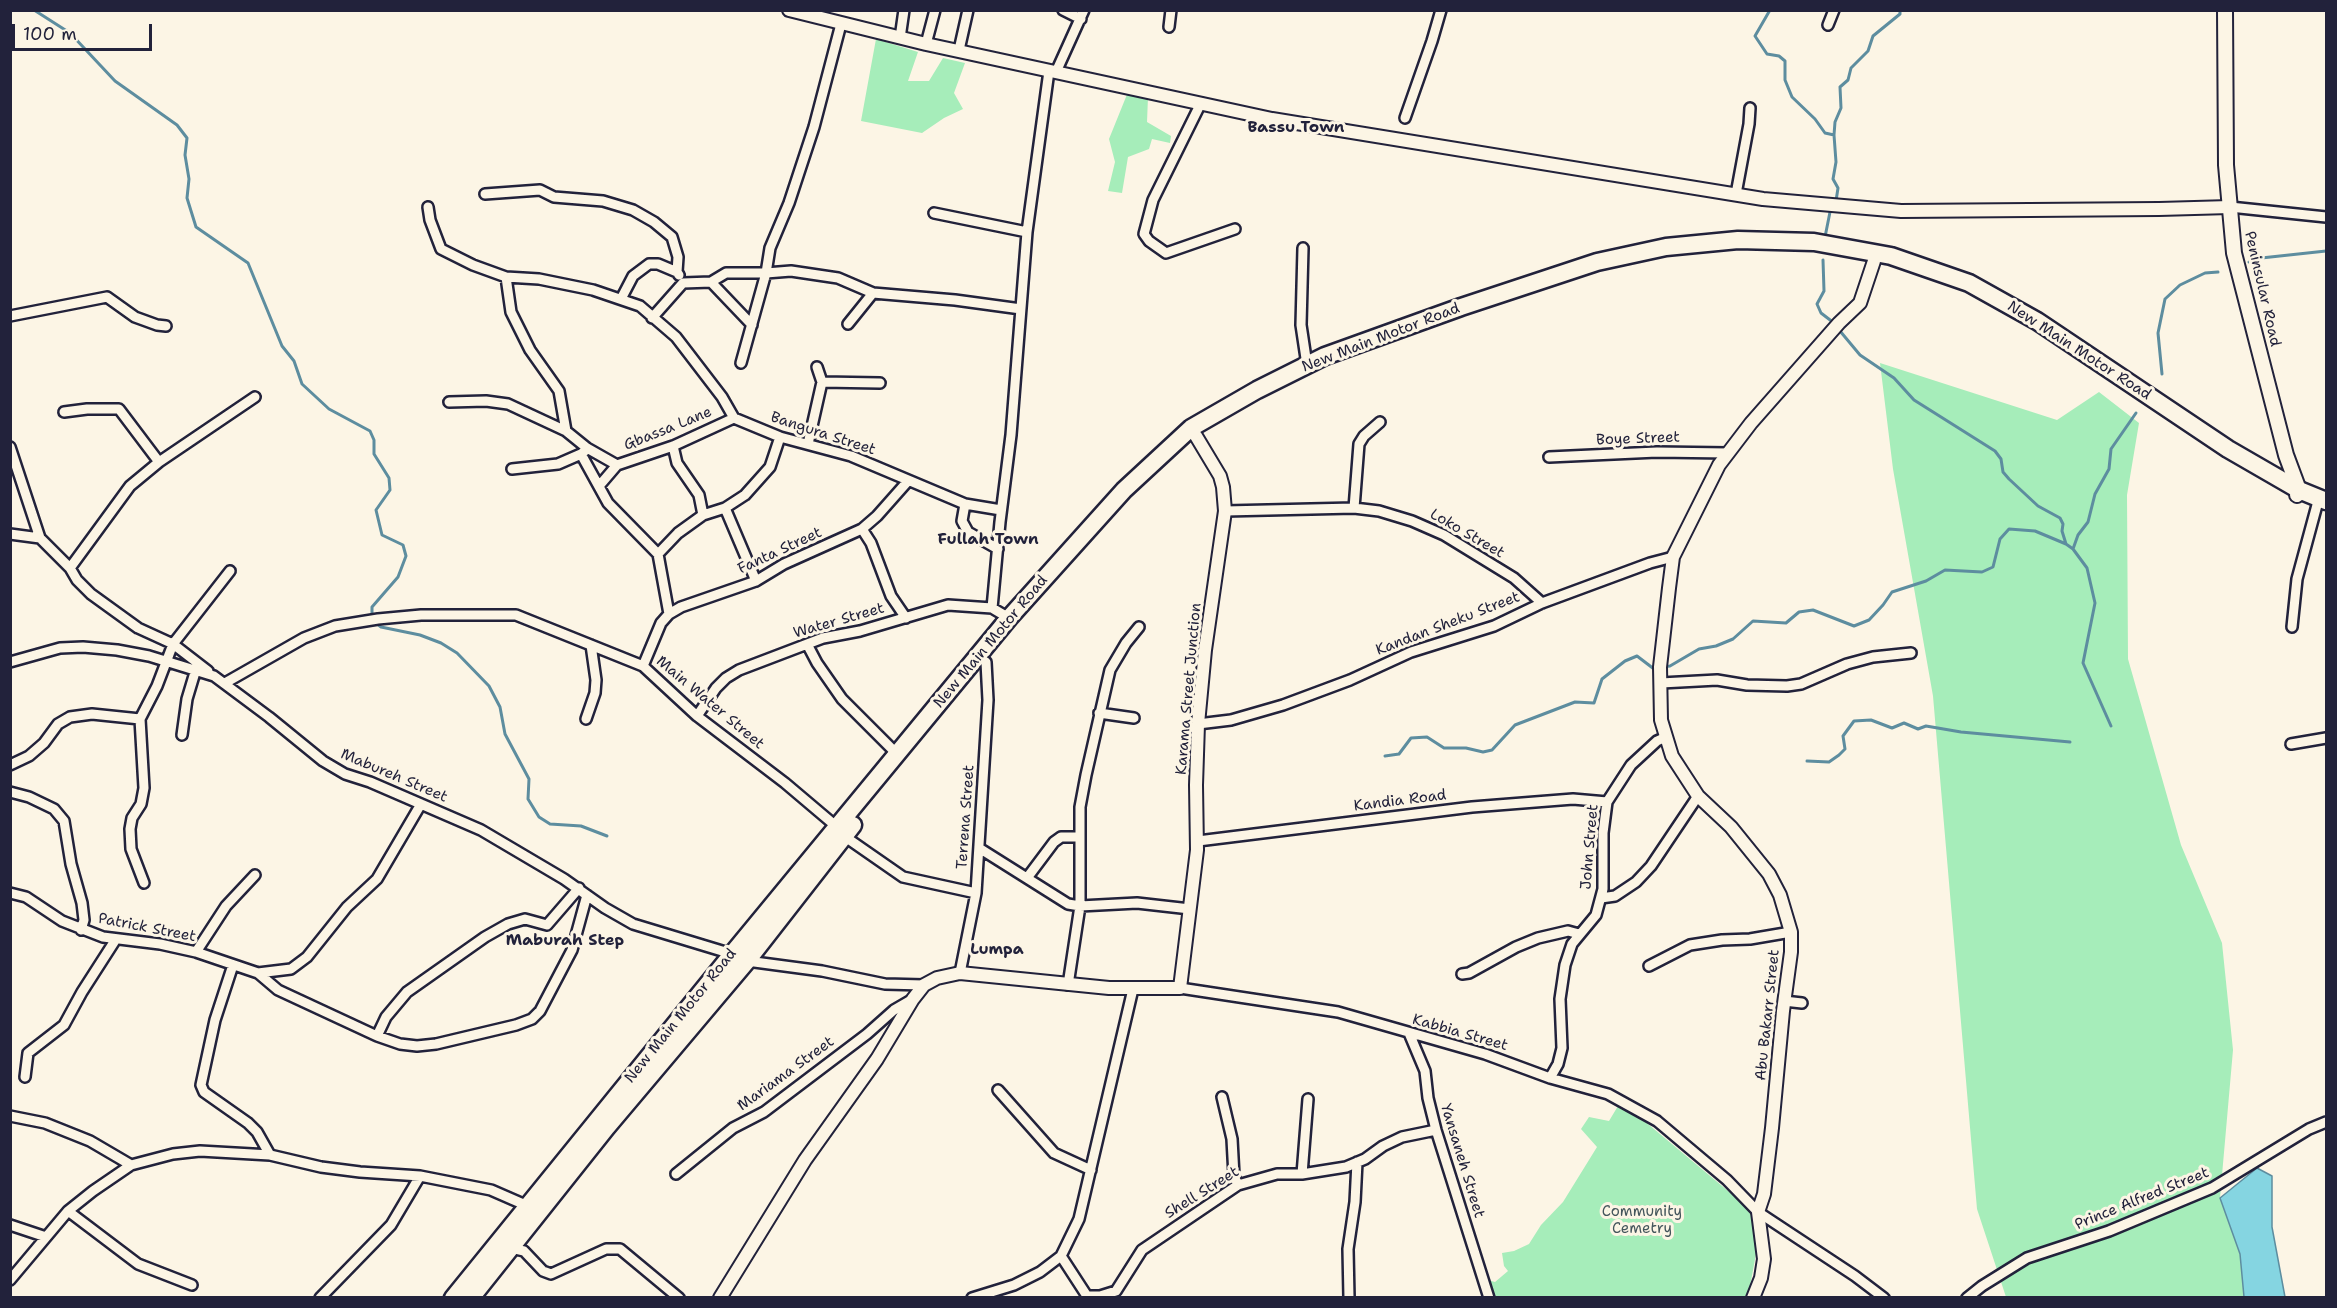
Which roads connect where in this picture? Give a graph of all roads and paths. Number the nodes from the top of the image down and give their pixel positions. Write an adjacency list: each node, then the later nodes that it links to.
1 (789, 10): 11 (street)
2 (904, 10): 14 (street)
3 (935, 10): 15 (street)
4 (968, 10): 16 (street)
5 (1063, 10): 10 (street)
6 (1171, 10): 13 (street)
7 (1441, 10): 20 (street)
8 (1834, 10): 12 (street)
9 (2225, 10): 24 (main road, Peninsular Road)
10 (1082, 15): 17 (street)
11 (841, 24): 14 (street); 32 (street)
12 (1828, 25)
13 (1169, 27)
14 (900, 38): 15 (street)
15 (926, 44): 16 (street)
16 (959, 50): 17 (street)
17 (1053, 71): 18 (street); 28 (street)
18 (1201, 103): 22 (street); 27 (street)
19 (1750, 108): 22 (street)
20 (1405, 118)
21 (485, 194): 31 (street)
22 (1736, 194): 24 (street)
23 (428, 207): 33 (street)
24 (2230, 207): 26 (street); 68 (main road, Peninsular Road)
25 (934, 213): 28 (street)
26 (2326, 217)
27 (1235, 230)
28 (1027, 232): 38 (street)
29 (1303, 248): 45 (street)
30 (1874, 261): 55 (highway, New Main Motor Road); 61 (street, Abu Bakarr Street); 68 (highway, New Main Motor Road)
31 (677, 272): 35 (street); 37 (street)
32 (766, 273): 34 (street); 36 (street); 42 (street)
33 (506, 277): 37 (street); 54 (street)
34 (711, 282): 35 (street); 42 (street)
35 (683, 283): 40 (street)
36 (873, 293): 38 (street); 41 (street)
37 (621, 299): 40 (street)
38 (1021, 309): 73 (street)
39 (10, 316): 43 (street)
40 (652, 318): 52 (street)
41 (848, 324)
42 (752, 325): 44 (street)
43 (166, 326)
44 (741, 363)
45 (1307, 365): 68 (highway, New Main Motor Road); 89 (highway, New Main Motor Road)
46 (817, 367): 47 (street)
47 (822, 382): 48 (street); 57 (street)
48 (880, 383)
49 (255, 398): 63 (street)
50 (449, 402): 54 (street, Gbassa Lane)
51 (64, 412): 63 (street)
52 (734, 418): 56 (street, Bangura Street); 58 (street, Gbassa Lane)
53 (1380, 422): 72 (street)
54 (566, 431): 60 (street, Gbassa Lane)
55 (1196, 436): 74 (street, Karama Street Junction); 98 (highway, New Main Motor Road)
56 (780, 437): 57 (street, Bangura Street); 71 (street)
57 (808, 444): 66 (street, Bangura Street)
58 (673, 446): 64 (street, Gbassa Lane); 75 (street)
59 (10, 447): 78 (street)
60 (584, 451): 64 (street, Gbassa Lane); 65 (street); 67 (street)
61 (1728, 453): 62 (street, Boye Street); 81 (street, Abu Bakarr Street)
62 (1549, 457)
63 (159, 462): 82 (street)
64 (617, 465): 67 (street)
65 (513, 469)
66 (908, 481): 69 (street, Bangura Street); 76 (street, Fanta Street)
67 (599, 486): 80 (street)
68 (2297, 493): 70 (highway, New Main Motor Road)
69 (964, 504): 73 (street, Bangura Street); 79 (street)
70 (2323, 505): 91 (street)
71 (725, 508): 75 (street); 84 (street)
72 (1354, 508): 74 (street, Loko Street); 85 (street, Loko Street)
73 (1001, 510): 79 (street)
74 (1225, 511): 109 (street, Karama Street Junction)
75 (703, 515): 80 (street)
76 (862, 529): 84 (street, Fanta Street); 88 (street)
77 (10, 534): 78 (street)
78 (40, 538): 82 (street)
79 (998, 549): 86 (street)
80 (658, 554): 87 (street)
81 (1673, 557): 85 (street, Kandan Sheku Street); 102 (street, Abu Bakarr Street)
82 (70, 568): 92 (street)
83 (230, 571): 92 (street)
84 (756, 581): 87 (street, Fanta Street)
85 (1542, 603): 109 (street, Kandan Sheku Street)
86 (992, 608): 88 (street, Water Street); 89 (street, Water Street)
87 (669, 614): 99 (street)
88 (906, 618): 93 (street, Water Street)
89 (1009, 618): 114 (highway, New Main Motor Road)
90 (1139, 627): 104 (street)
91 (2292, 627)
92 (173, 644): 96 (street); 101 (street)
93 (807, 644): 105 (street, Water Street); 114 (street)
94 (591, 645): 99 (street, Main Water Street); 103 (street, Main Water Street); 108 (street)
95 (1911, 653): 102 (street)
96 (166, 660): 97 (street, Mabureh Street); 100 (street, Mabureh Street); 107 (street)
97 (10, 662)
98 (986, 662): 120 (highway, New Main Motor Road); 123 (street, Terrena Street)
99 (644, 666): 105 (street, Main Water Street)
100 (195, 669): 101 (street, Mabureh Street); 110 (street)
101 (214, 676): 103 (street, Mabureh Street)
102 (1661, 683): 111 (street, Abu Bakarr Street)
103 (225, 684): 119 (street, Mabureh Street)
104 (1099, 713): 106 (street); 121 (street)
105 (697, 716): 120 (street, Main Water Street)
106 (1134, 718)
107 (140, 719): 115 (street); 126 (street)
108 (586, 719)
109 (1198, 724): 122 (street, Karama Street Junction)
110 (182, 735)
111 (1666, 737): 117 (street, Abu Bakarr Street); 118 (street, John Street)
112 (2326, 738): 113 (street)
113 (2291, 744)
114 (898, 755): 120 (highway, New Main Motor Road)
115 (10, 765)
116 (10, 792): 134 (street)
117 (1698, 796): 131 (street); 135 (street, Abu Bakarr Street)
118 (1607, 802): 122 (street, Kandia Road); 131 (street, John Street)
119 (421, 804): 127 (street, Mabureh Street); 142 (street, Patrick Street)
120 (840, 832): 128 (street, Main Water Street); 139 (highway, New Main Motor Road)
121 (1080, 837): 125 (street); 132 (street)
122 (1198, 841): 133 (street, Karama Street Junction)
123 (979, 848): 125 (street); 128 (street, Terrena Street)
124 (255, 875): 138 (street)
125 (1027, 878): 132 (street)
126 (144, 883)
127 (579, 888): 130 (street, Mabureh Street); 153 (street)
128 (976, 892): 143 (street, Terrena Street)
129 (10, 893): 134 (street, Patrick Street)
130 (587, 895): 139 (street, Mabureh Street); 153 (street)
131 (1601, 898): 136 (street, John Street)
132 (1080, 906): 133 (street); 146 (street)
133 (1190, 909): 147 (street, Karama Street Junction)
134 (81, 930): 137 (street, Patrick Street)
135 (1791, 932): 141 (street); 150 (street, Abu Bakarr Street)
136 (1579, 934): 144 (street); 155 (street, John Street)
137 (116, 939): 138 (street, Patrick Street); 154 (street)
138 (196, 952): 140 (street, Patrick Street)
139 (740, 957): 145 (street, Mabureh Street); 170 (highway, New Main Motor Road)
140 (232, 965): 142 (street, Patrick Street); 162 (street)
141 (1649, 966)
142 (258, 972): 153 (street)
143 (960, 973): 145 (street); 146 (street, Kabbia Street)
144 (1462, 974)
145 (924, 985): 149 (street)
146 (1068, 985): 148 (street, Kabbia Street)
147 (1180, 988): 148 (street, Kabbia Street); 152 (street, Kabbia Street)
148 (1133, 989): 165 (street)
149 (913, 999): 166 (street, Mariama Street); 185 (street)
150 (1784, 1001): 151 (street); 172 (street, Abu Bakarr Street)
151 (1803, 1003)
152 (1409, 1033): 155 (street, Kabbia Street); 161 (street, Yansaneh Street)
153 (377, 1036)
154 (25, 1077)
155 (1550, 1078): 172 (street, Kabbia Street)
156 (998, 1090): 165 (street)
157 (1222, 1097): 169 (street)
158 (1308, 1099): 167 (street)
159 (10, 1116): 164 (street)
160 (2326, 1122): 191 (street, Prince Alfred Street)
161 (1436, 1130): 163 (street, Shell Street); 188 (street, Yansaneh Street)
162 (270, 1155): 164 (street); 168 (street)
163 (1357, 1162): 167 (street, Shell Street); 187 (street)
164 (131, 1165): 171 (street)
165 (1091, 1170): 176 (street)
166 (676, 1174)
167 (1302, 1174): 169 (street, Shell Street)
168 (420, 1176): 170 (street); 181 (street)
169 (1238, 1185): 179 (street, Shell Street)
170 (533, 1209): 175 (highway, New Main Motor Road); 182 (highway, New Main Motor Road)
171 (68, 1211): 174 (street); 178 (street)
172 (1758, 1212): 189 (street, Abu Bakarr Street); 190 (street, Kabbia Street)
173 (10, 1225): 174 (street)
174 (46, 1237): 177 (street)
175 (511, 1248): 183 (highway, New Main Motor Road); 184 (street)
176 (1061, 1256): 180 (street, Shell Street); 186 (street)
177 (10, 1280)
178 (192, 1285)
179 (1118, 1294): 180 (street, Shell Street)
180 (1086, 1297)
181 (320, 1298)
182 (453, 1298)
183 (471, 1298)
184 (679, 1298)
185 (720, 1298)
186 (972, 1298)
187 (1349, 1298)
188 (1489, 1298)
189 (1753, 1298)
190 (1884, 1298)
191 (1967, 1298)

